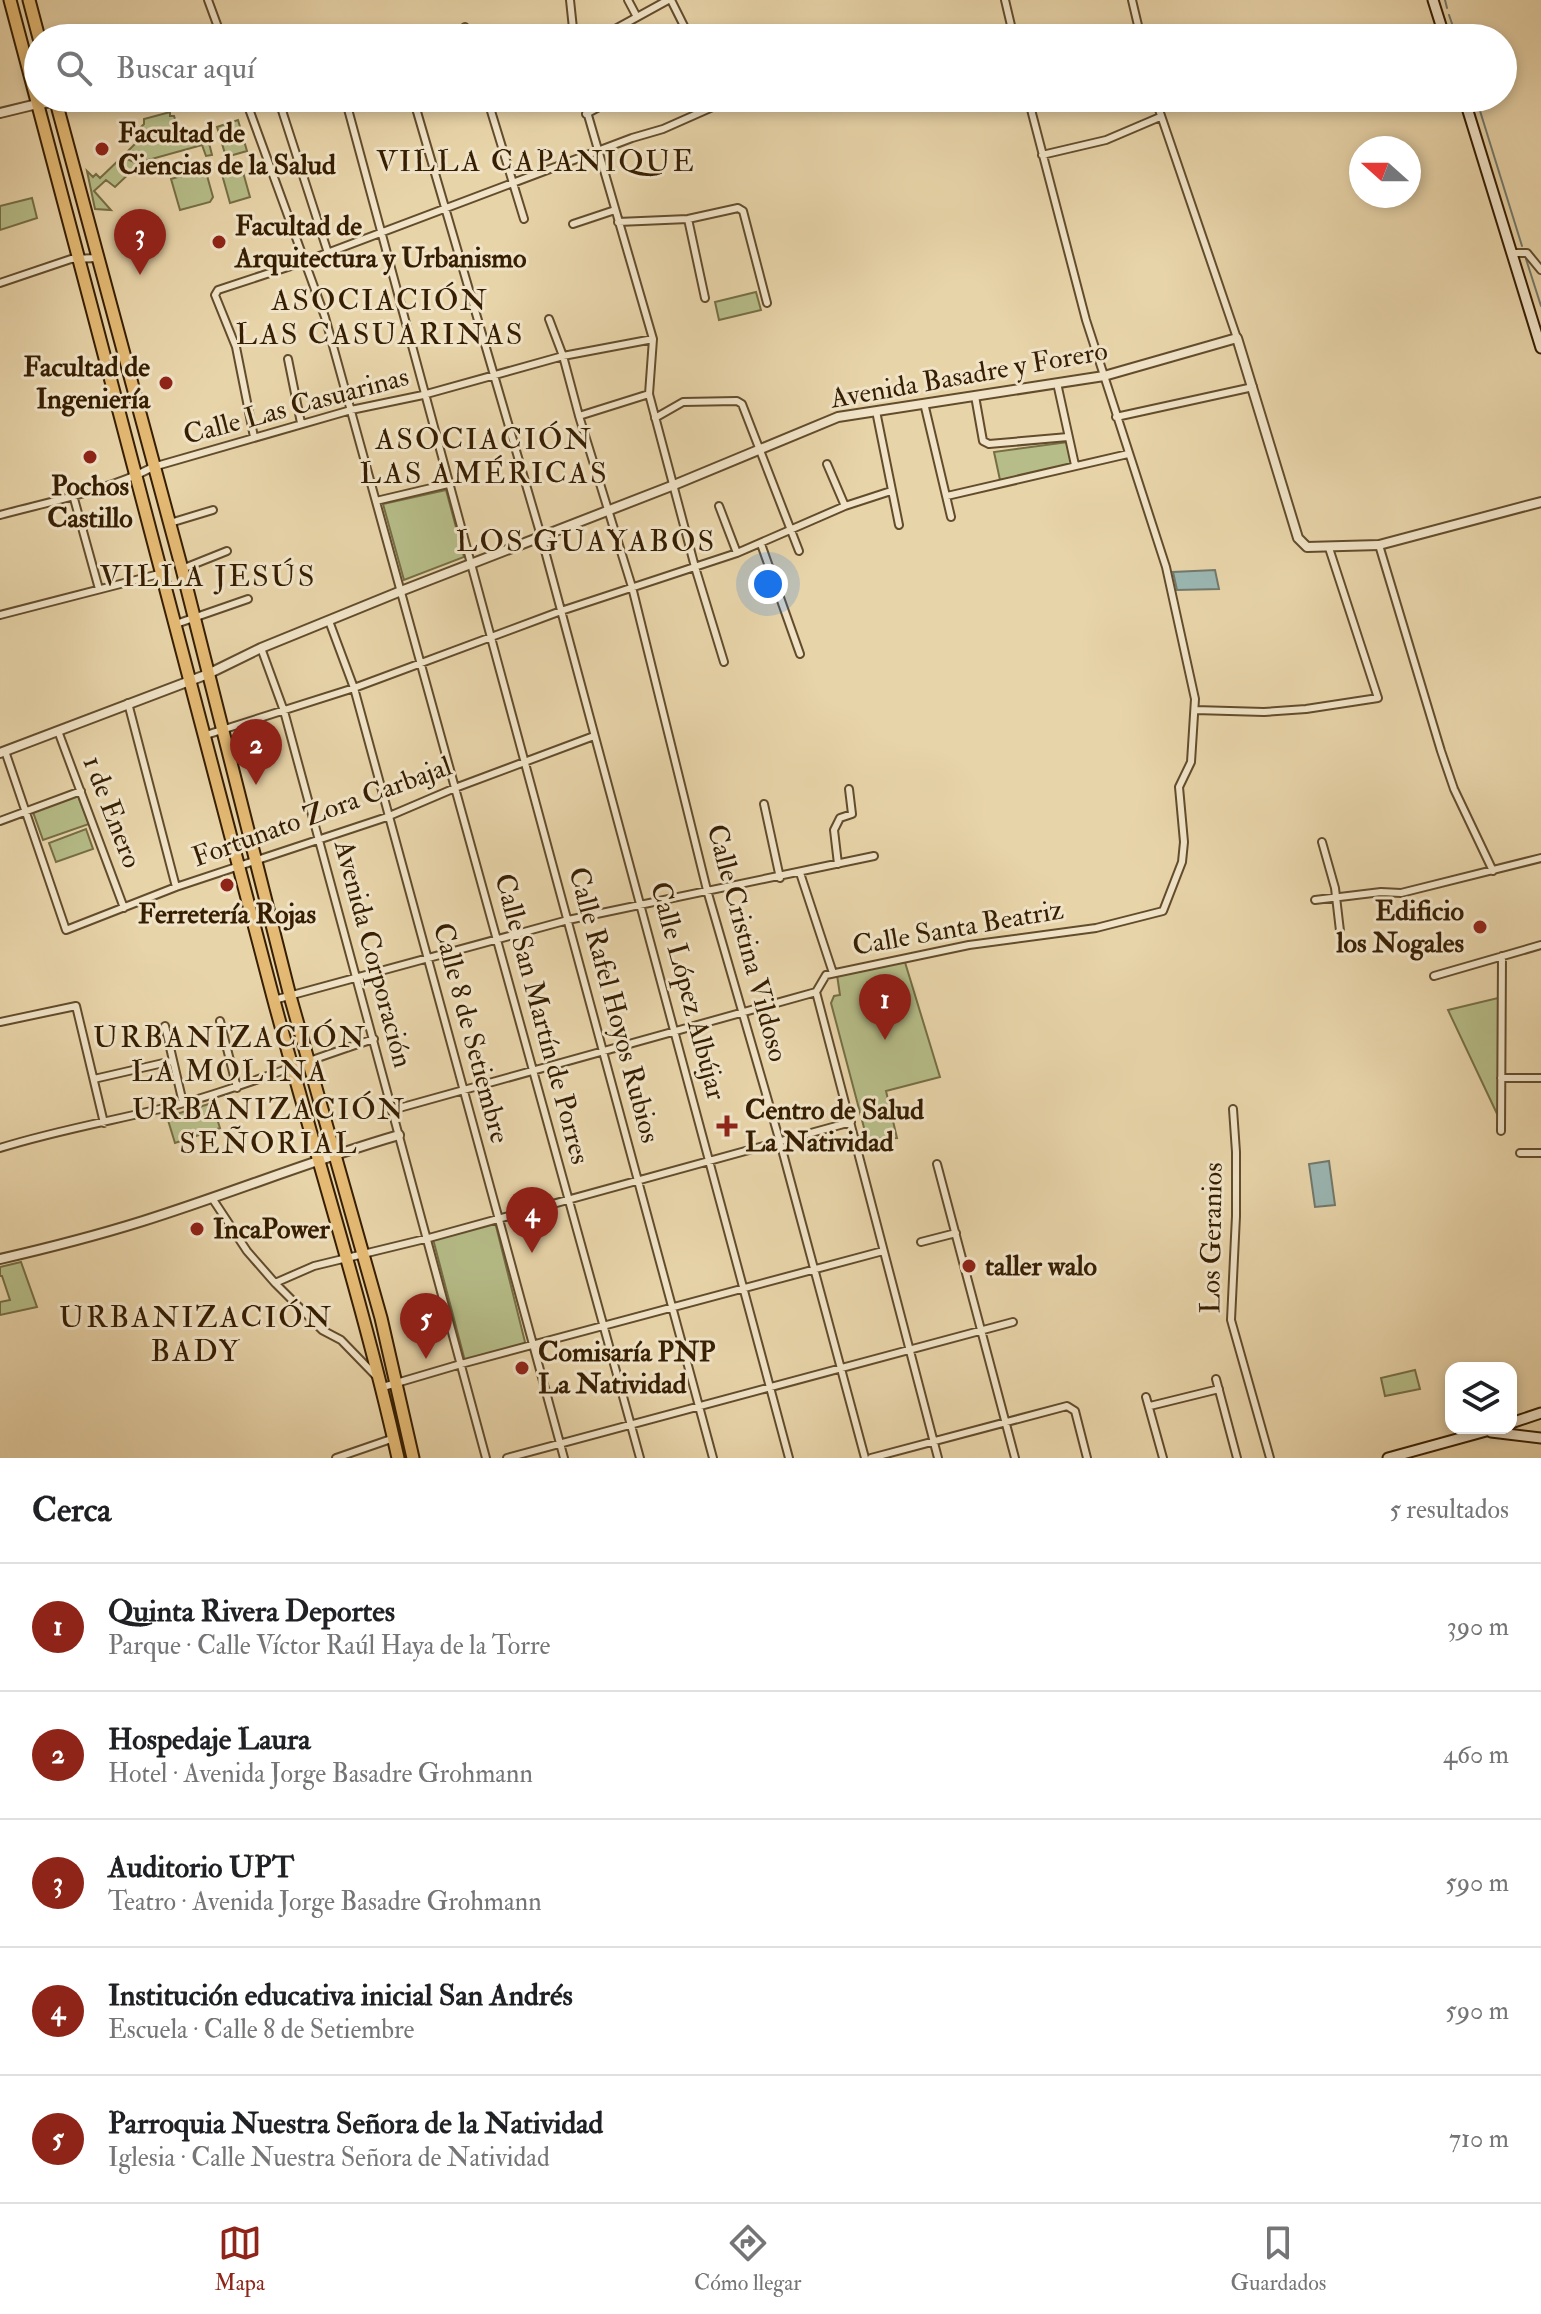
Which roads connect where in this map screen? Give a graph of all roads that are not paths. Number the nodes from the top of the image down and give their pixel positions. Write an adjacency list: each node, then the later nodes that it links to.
1 (10, 0): 19 (highway)
2 (29, 0): 11 (highway)
3 (208, 0): 12 (street)
4 (570, 0): 13 (street)
5 (628, 0): 10 (street)
6 (669, 0): 10 (street); 15 (street)
7 (1005, 0): 16 (street)
8 (1132, 0): 17 (street)
9 (1433, 0): 18 (main road)
10 (637, 17): 14 (street)
11 (35, 24)
12 (217, 24)
13 (573, 24)
14 (624, 24)
15 (682, 24)
16 (1011, 24)
17 (1138, 24)
18 (1441, 24)
19 (24, 54)
20 (24, 107): 33 (street)
21 (39, 112): 48 (highway)
22 (58, 112): 49 (highway)
23 (250, 112): 50 (street, Calle San Martín de Porres)
24 (283, 112): 46 (street)
25 (349, 112): 45 (street, Calle Rafel Hoyos Rubios)
26 (417, 112): 39 (street, Calle López Albújar)
27 (491, 112): 38 (street)
28 (590, 112): 34 (street)
29 (701, 112): 36 (street)
30 (1031, 112): 37 (street)
31 (1159, 112): 35 (street)
32 (1468, 112): 47 (main road)
33 (0, 113)
34 (586, 114): 36 (street)
35 (1160, 117): 37 (street); 56 (street)
36 (597, 152): 38 (street); 40 (street)
37 (1042, 155): 62 (street)
38 (513, 183): 39 (street); 41 (street)
39 (445, 209): 45 (street); 61 (street, Calle López Albújar)
40 (615, 210): 43 (street); 44 (street)
41 (524, 219)
42 (688, 219): 43 (street); 53 (street); 54 (street)
43 (618, 222): 57 (street)
44 (573, 224)
45 (381, 233): 46 (street); 66 (street, Calle Rafel Hoyos Rubios)
46 (328, 253): 50 (street)
47 (1512, 253): 51 (street); 58 (main road)
48 (78, 258): 49 (street); 52 (street); 82 (highway)
49 (98, 258): 81 (highway)
50 (306, 261): 70 (street, Calle San Martín de Porres); 75 (street)
51 (1541, 270)
52 (0, 283)
53 (705, 298)
54 (767, 303)
55 (549, 319): 59 (street, Calle Cristina Vildoso)
56 (1237, 338): 62 (street, Avenida Basadre y Forero); 64 (street)
57 (653, 339): 59 (street, Calle Las Casuarinas); 65 (street)
58 (1541, 348)
59 (563, 356): 61 (street, Calle Las Casuarinas); 71 (street, Calle Cristina Vildoso)
60 (288, 359): 74 (street)
61 (495, 375): 66 (street, Calle Las Casuarinas); 99 (street, Calle López Albújar)
62 (1104, 376): 63 (street, Avenida Basadre y Forero); 72 (street)
63 (1057, 383): 67 (street, Avenida Basadre y Forero); 76 (street)
64 (1253, 387): 72 (street); 103 (street)
65 (649, 394): 71 (street); 73 (street)
66 (423, 395): 70 (street, Calle Las Casuarinas); 83 (street, Calle Rafel Hoyos Rubios)
67 (975, 396): 68 (street, Avenida Basadre y Forero); 76 (street)
68 (924, 403): 69 (street, Avenida Basadre y Forero); 87 (street)
69 (875, 409): 77 (street, Avenida Basadre y Forero); 85 (street)
70 (351, 410): 74 (street, Calle Las Casuarinas); 88 (street, Calle San Martín de Porres)
71 (579, 416): 93 (street, Calle Cristina Vildoso)
72 (1116, 417): 78 (street)
73 (655, 418): 77 (street); 84 (street)
74 (301, 423): 75 (street, Calle Las Casuarinas)
75 (254, 437): 81 (street, Calle Las Casuarinas)
76 (1068, 437): 80 (street)
77 (759, 449): 84 (street, Avenida Basadre y Forero); 98 (street)
78 (1128, 454): 80 (street); 130 (street)
79 (827, 464): 91 (street)
80 (1075, 465): 87 (street)
81 (153, 467): 82 (street, Calle Las Casuarinas); 96 (highway)
82 (137, 475): 86 (street, Calle Las Casuarinas); 104 (highway)
83 (448, 484): 88 (street); 108 (street, Calle Rafel Hoyos Rubios)
84 (674, 485): 93 (street, Avenida Basadre y Forero); 109 (street)
85 (891, 491): 91 (street); 97 (street)
86 (73, 495): 94 (street, Calle Las Casuarinas); 113 (street)
87 (947, 496): 95 (street)
88 (376, 501): 114 (street, Calle San Martín de Porres)
89 (1541, 502): 102 (street)
90 (719, 506): 107 (street)
91 (845, 506): 98 (street)
92 (213, 510): 96 (street)
93 (607, 511): 99 (street, Avenida Basadre y Forero); 112 (street, Calle Cristina Vildoso)
94 (0, 515)
95 (951, 517)
96 (169, 524): 100 (highway)
97 (899, 525)
98 (790, 530): 101 (street); 106 (street)
99 (541, 536): 108 (street, Avenida Basadre y Forero); 116 (street, Calle López Albújar)
100 (175, 544): 104 (highway); 110 (highway)
101 (761, 544): 107 (street); 123 (street)
102 (1379, 545): 103 (street); 152 (street)
103 (1329, 548): 130 (street)
104 (157, 550): 111 (highway)
105 (227, 551): 110 (street)
106 (799, 551)
107 (737, 553): 109 (street)
108 (470, 564): 114 (street, Avenida Basadre y Forero); 121 (street, Calle Rafel Hoyos Rubios)
109 (695, 567): 112 (street); 124 (street)
110 (182, 569): 118 (highway)
111 (163, 573): 113 (street); 120 (highway)
112 (632, 587): 116 (street); 156 (street, Calle Cristina Vildoso)
113 (99, 589): 117 (street)
114 (401, 591): 119 (street, Avenida Basadre y Forero); 125 (street, Calle San Martín de Porres)
115 (248, 599): 118 (street)
116 (561, 611): 121 (street); 135 (street, Calle López Albújar)
117 (0, 615)
118 (194, 618): 120 (street); 126 (highway)
119 (329, 621): 122 (street, Avenida Basadre y Forero); 128 (street, Calle 8 de Setiembre)
120 (176, 624): 127 (highway)
121 (491, 639): 125 (street); 137 (street, Calle Rafel Hoyos Rubios)
122 (261, 648): 126 (street, Avenida Basadre y Forero); 131 (street, Avenida Corporación)
123 (800, 654)
124 (724, 662)
125 (421, 663): 128 (street); 138 (street, Calle San Martín de Porres)
126 (208, 674): 127 (street, Avenida Basadre y Forero); 132 (highway)
127 (191, 680): 129 (street, Avenida Basadre y Forero); 134 (highway)
128 (354, 688): 131 (street); 143 (street, Calle 8 de Setiembre)
129 (128, 703): 133 (street, Avenida Basadre y Forero); 155 (street)
130 (1195, 710): 167 (street, Calle Santa Beatriz)
131 (284, 711): 132 (street); 145 (street, Avenida Corporación)
132 (221, 730): 134 (street); 149 (highway)
133 (58, 731): 136 (street, Avenida Basadre y Forero); 140 (street, 1 de Enero)
134 (206, 735): 151 (highway)
135 (594, 736): 137 (street, Fortunato Zora Carbajal); 159 (street, Calle López Albújar)
136 (2, 752): 142 (street)
137 (525, 762): 138 (street, Fortunato Zora Carbajal); 161 (street, Calle Rafel Hoyos Rubios)
138 (455, 788): 143 (street, Fortunato Zora Carbajal); 163 (street, Calle San Martín de Porres)
139 (849, 789): 150 (street)
140 (81, 791): 142 (street); 160 (street, 1 de Enero)
141 (764, 804): 154 (street)
142 (26, 811): 144 (street); 160 (street, Fortunato Zora Carbajal)
143 (387, 817): 145 (street, Fortunato Zora Carbajal); 166 (street, Calle 8 de Setiembre)
144 (0, 821)
145 (319, 841): 149 (street, Fortunato Zora Carbajal); 168 (street, Avenida Corporación)
146 (1322, 842): 157 (street)
147 (874, 856): 150 (street)
148 (1541, 858): 152 (street)
149 (254, 860): 151 (street, Fortunato Zora Carbajal); 171 (highway)
150 (838, 864): 153 (street)
151 (239, 867): 155 (street, Fortunato Zora Carbajal); 172 (highway)
152 (1493, 871): 157 (street)
153 (800, 873): 154 (street); 167 (street)
154 (780, 878): 156 (street)
155 (176, 887): 160 (street, Fortunato Zora Carbajal)
156 (707, 890): 159 (street); 173 (street, Calle Cristina Vildoso)
157 (1337, 898): 158 (street); 162 (street)
158 (1315, 900)
159 (641, 903): 161 (street); 177 (street, Calle López Albújar)
160 (124, 908)
161 (568, 920): 163 (street); 179 (street, Calle Rafel Hoyos Rubios)
162 (1340, 931)
163 (497, 939): 166 (street); 183 (street, Calle San Martín de Porres)
164 (1541, 945): 165 (street)
165 (1502, 956): 169 (street); 184 (street)
166 (428, 958): 168 (street); 188 (street, Calle 8 de Setiembre)
167 (833, 973): 170 (street, Calle Santa Beatriz)
168 (357, 976): 171 (street); 178 (street, Avenida Corporación)
169 (1434, 976)
170 (816, 992): 173 (street); 192 (street)
171 (290, 996): 172 (street); 180 (highway)
172 (274, 1000): 182 (highway)
173 (743, 1012): 177 (street); 196 (street, Calle Cristina Vildoso)
174 (220, 1021): 187 (street)
175 (0, 1022): 186 (street)
176 (165, 1026): 181 (street)
177 (676, 1031): 179 (street); 202 (street, Calle López Albújar)
178 (374, 1039): 180 (street); 191 (street, Avenida Corporación)
179 (603, 1050): 183 (street); 204 (street, Calle Rafel Hoyos Rubios)
180 (308, 1060): 182 (street); 200 (highway)
181 (172, 1061): 186 (street); 189 (street)
182 (293, 1068): 187 (street); 201 (highway)
183 (533, 1070): 188 (street); 206 (street, Calle San Martín de Porres)
184 (1501, 1078): 185 (street); 194 (street)
185 (1541, 1078)
186 (94, 1079): 193 (street)
187 (237, 1088): 189 (street)
188 (464, 1089): 191 (street); 207 (street, Calle 8 de Setiembre)
189 (183, 1103): 193 (street)
190 (1233, 1109): 260 (street, Los Geranios)
191 (392, 1110): 195 (street, Avenida Corporación)
192 (851, 1122): 196 (street); 211 (street)
193 (104, 1123): 197 (street)
194 (1501, 1131)
195 (399, 1135): 200 (street); 209 (street, Avenida Corporación)
196 (780, 1142): 202 (street); 215 (street, Calle Cristina Vildoso)
197 (0, 1148)
198 (1520, 1153): 199 (street)
199 (1541, 1153)
200 (333, 1154): 201 (street); 212 (highway)
201 (319, 1159): 205 (street); 213 (highway)
202 (710, 1160): 204 (street); 217 (street, Calle López Albújar)
203 (937, 1164): 208 (street)
204 (638, 1179): 206 (street); 218 (street, Calle Rafel Hoyos Rubios)
205 (212, 1198): 214 (street); 216 (street)
206 (569, 1199): 207 (street); 220 (street, Calle San Martín de Porres)
207 (499, 1218): 209 (street); 222 (street, Calle 8 de Setiembre)
208 (956, 1233): 210 (street); 221 (street)
209 (429, 1238): 212 (street); 224 (street, Avenida Corporación)
210 (921, 1242)
211 (883, 1251): 215 (street); 223 (street)
212 (362, 1253): 213 (street); 228 (highway)
213 (347, 1257): 216 (street); 227 (highway)
214 (0, 1259)
215 (814, 1270): 217 (street); 225 (street, Calle Cristina Vildoso)
216 (275, 1283): 227 (street)
217 (743, 1290): 218 (street); 229 (street, Calle López Albújar)
218 (672, 1308): 220 (street); 233 (street, Calle Rafel Hoyos Rubios)
219 (1013, 1322): 221 (street)
220 (604, 1327): 222 (street); 237 (street, Calle San Martín de Porres)
221 (982, 1331): 223 (street); 236 (street)
222 (533, 1346): 224 (street); 243 (street, Calle 8 de Setiembre)
223 (911, 1350): 225 (street); 242 (street)
224 (461, 1364): 228 (street); 247 (street, Avenida Corporación)
225 (840, 1369): 229 (street); 253 (street, Calle Cristina Vildoso)
226 (1216, 1379): 230 (street)
227 (382, 1383): 228 (street); 240 (highway)
228 (396, 1383): 246 (highway)
229 (770, 1388): 233 (street); 252 (street, Calle López Albújar)
230 (1219, 1389): 232 (street); 259 (street)
231 (1146, 1397): 232 (street)
232 (1150, 1406): 258 (street)
233 (699, 1407): 237 (street); 251 (street, Calle Rafel Hoyos Rubios)
234 (1541, 1413): 235 (main road)
235 (1517, 1421)
236 (1006, 1424): 242 (street); 256 (street); 257 (street)
237 (631, 1425): 243 (street); 250 (street, Calle San Martín de Porres)
238 (1477, 1434): 261 (main road)
239 (1516, 1434): 241 (main road)
240 (394, 1438): 244 (street); 245 (highway)
241 (1541, 1438)
242 (934, 1441): 254 (street); 255 (street)
243 (560, 1444): 248 (street); 249 (street, Calle 8 de Setiembre)
244 (336, 1458)
245 (398, 1458)
246 (413, 1458)
247 (486, 1458)
248 (507, 1458)
249 (564, 1458)
250 (640, 1458)
251 (713, 1458)
252 (789, 1458)
253 (865, 1458)
254 (871, 1458)
255 (938, 1458)
256 (1015, 1458)
257 (1087, 1458)
258 (1163, 1458)
259 (1237, 1458)
260 (1270, 1458)
261 (1388, 1458)

